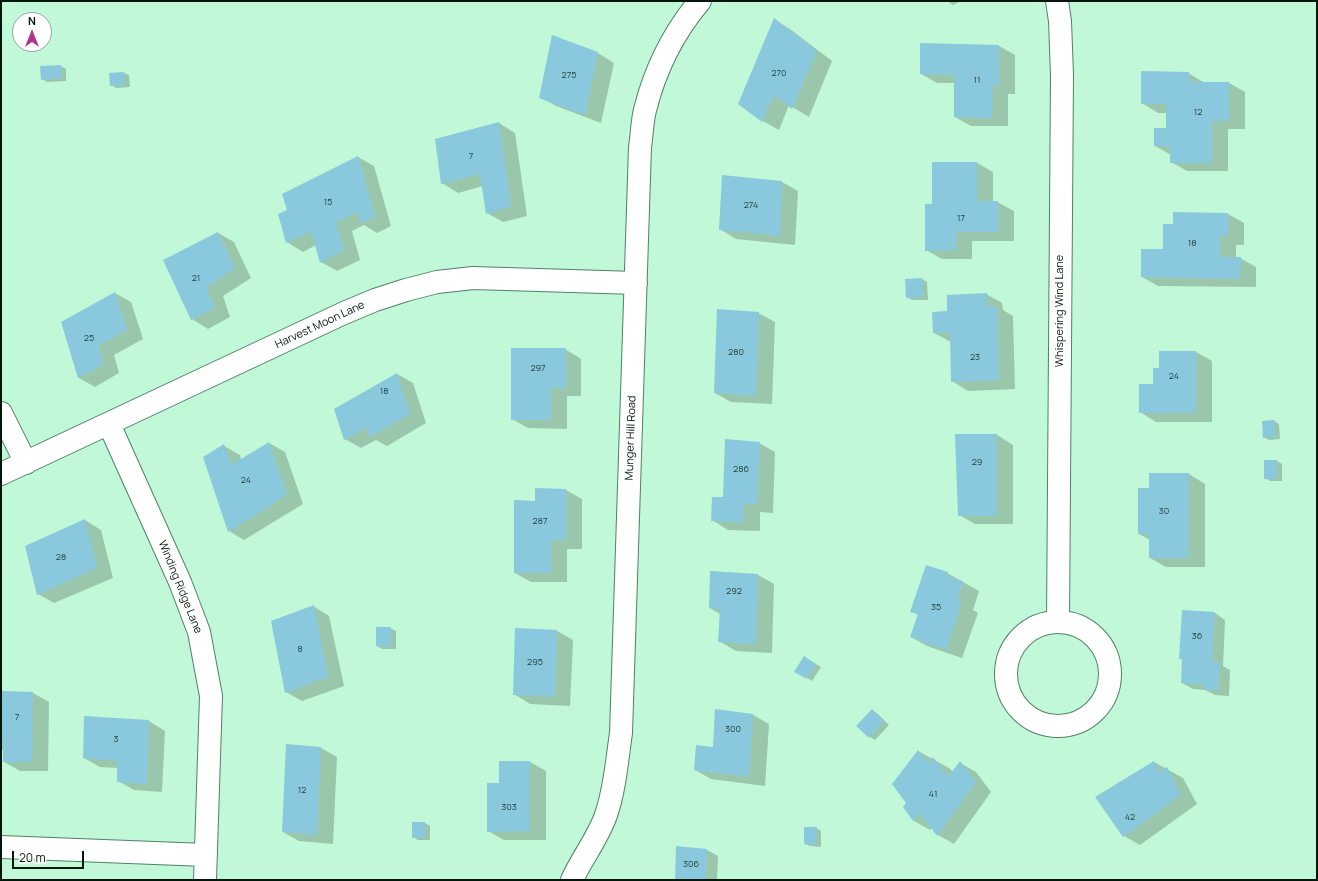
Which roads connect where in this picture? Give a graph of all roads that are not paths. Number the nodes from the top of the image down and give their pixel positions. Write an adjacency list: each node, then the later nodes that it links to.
1 (700, 1): 3 (street, Munger Hill Road)
2 (1057, 1): 8 (street, Whispering Wind Lane)
3 (636, 283): 5 (street, Harvest Moon Lane); 12 (street, Munger Hill Road)
4 (1, 413): 6 (street)
5 (109, 424): 6 (street, Harvest Moon Lane); 10 (street, Winding Ridge Lane)
6 (26, 463): 7 (street, Harvest Moon Lane)
7 (1, 474)
8 (1058, 622): 8 (street)
9 (1, 847): 10 (street)
10 (206, 854): 11 (street, Winding Ridge Lane)
11 (205, 880)
12 (572, 880)

